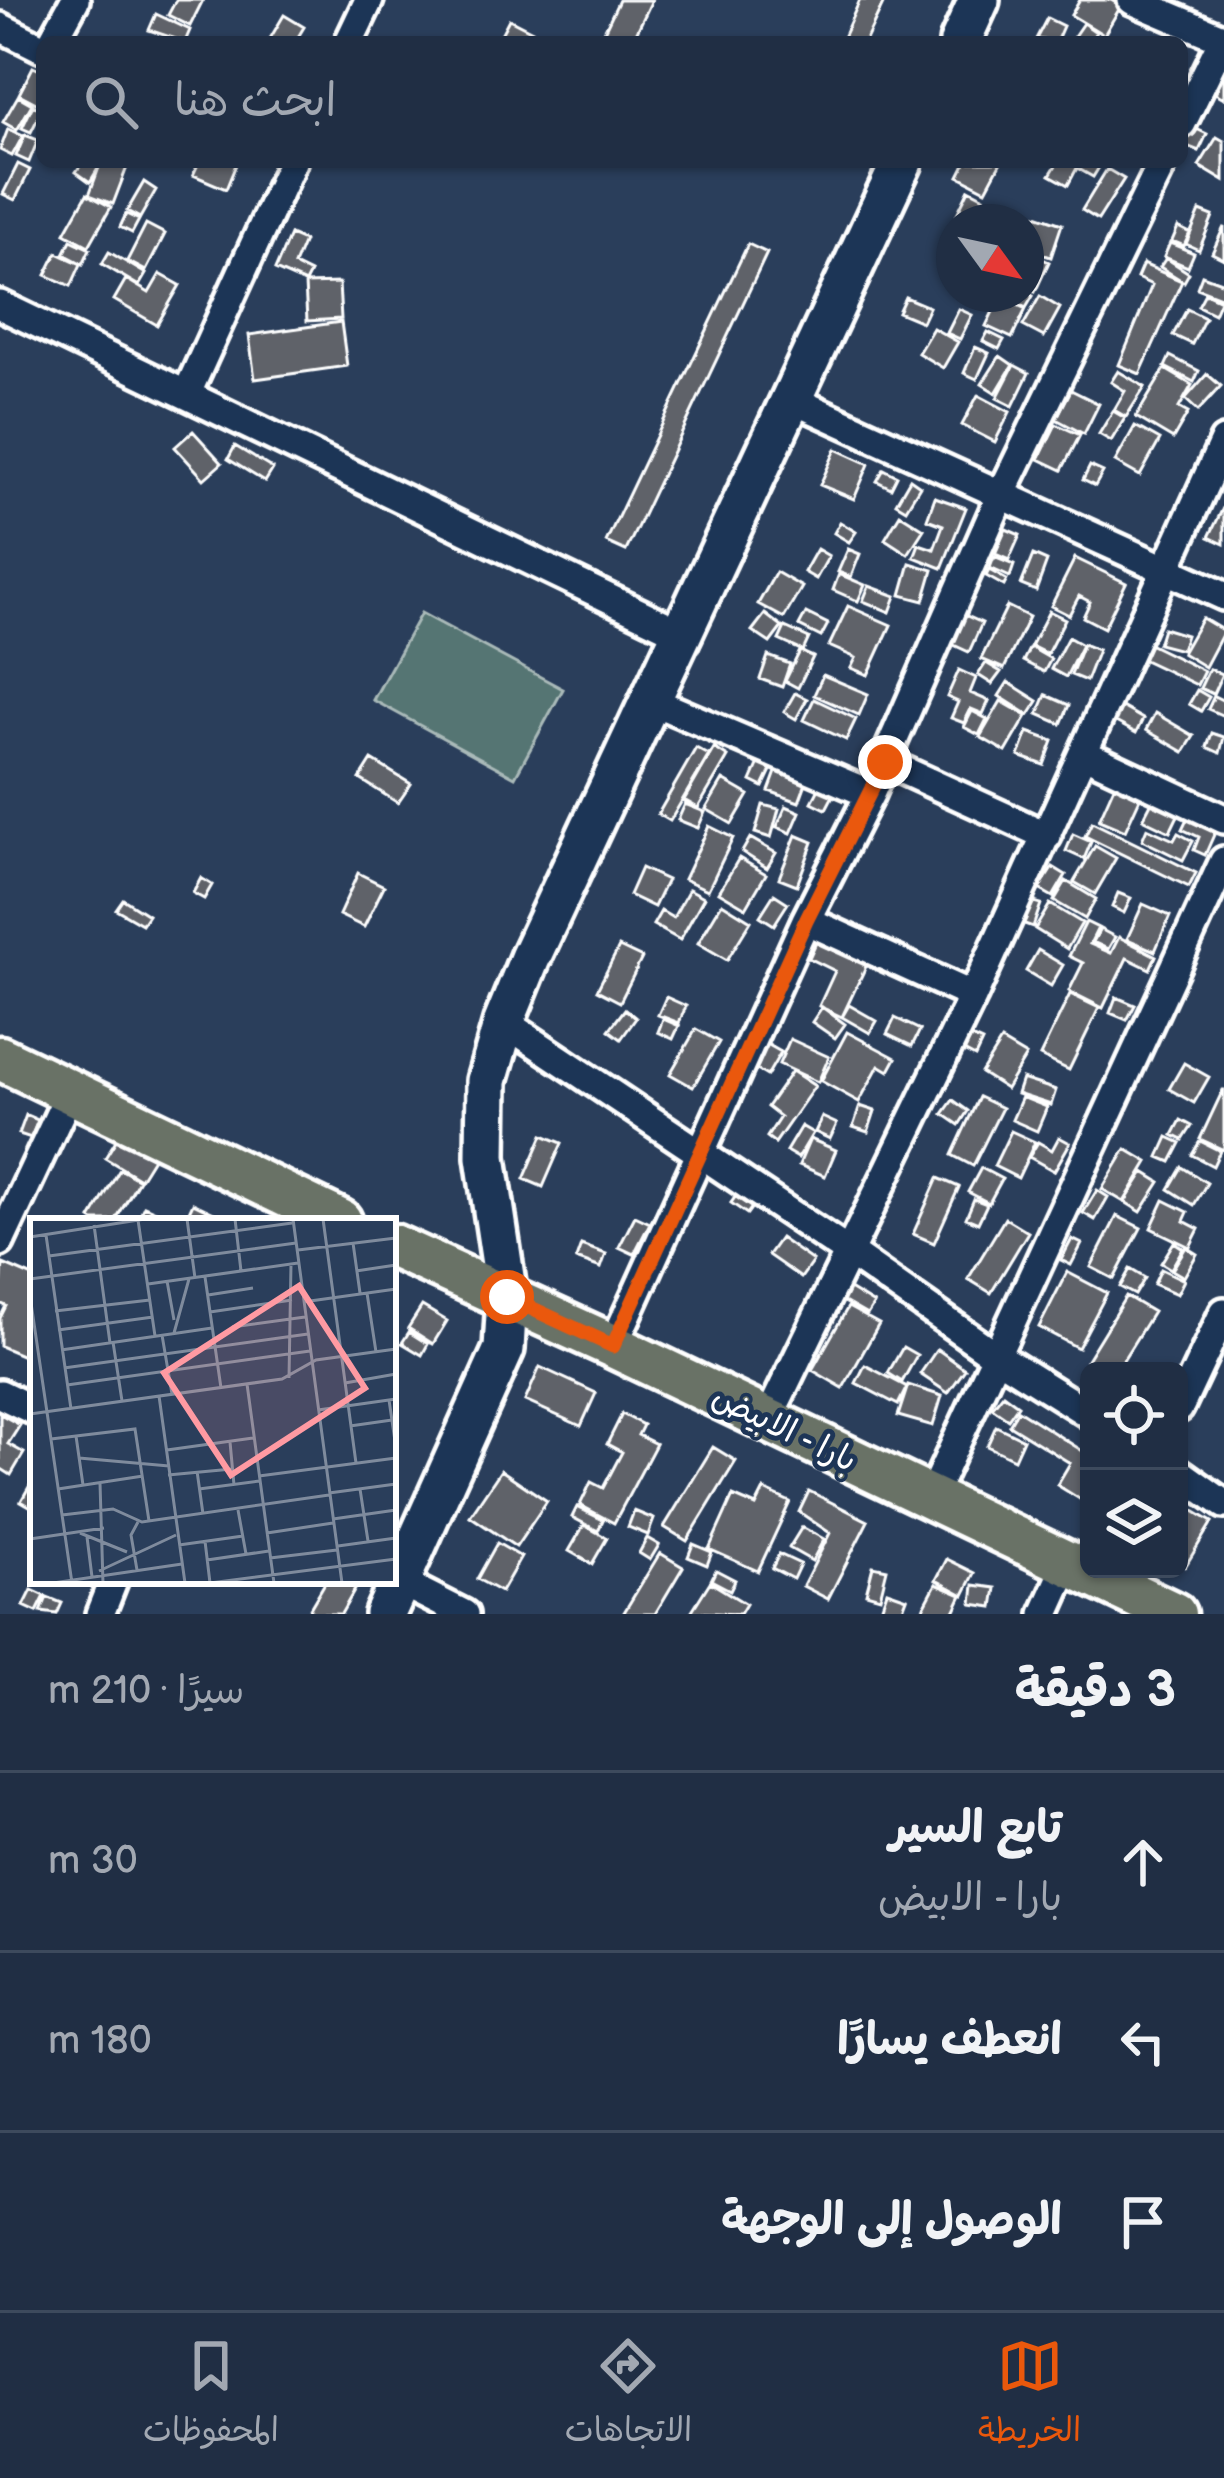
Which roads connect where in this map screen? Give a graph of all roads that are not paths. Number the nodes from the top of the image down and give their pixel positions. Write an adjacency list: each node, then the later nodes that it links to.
1 (75, 0): 6 (street)
2 (369, 0): 7 (street)
3 (979, 0): 8 (street)
4 (1132, 0): 9 (street)
5 (0, 27): 10 (street)
6 (55, 36)
7 (352, 36)
8 (963, 36)
9 (1224, 38): 11 (street)
10 (36, 45)
11 (1188, 111)
12 (281, 168): 16 (street)
13 (899, 168): 17 (street)
14 (1160, 168): 19 (street)
15 (0, 305): 16 (street)
16 (187, 393): 22 (street)
17 (791, 399): 19 (street); 22 (street)
18 (1224, 441): 20 (street)
19 (1000, 495): 20 (street); 25 (street)
20 (1166, 570): 21 (street); 24 (street)
21 (1224, 596)
22 (681, 632): 23 (street)
23 (650, 700): 26 (street); 32 (street)
24 (1085, 754): 27 (street); 28 (street)
25 (885, 762): 26 (street); 28 (street)
26 (870, 794): 30 (street)
27 (1224, 819)
28 (1047, 836): 31 (street)
29 (1224, 862): 43 (street)
30 (806, 920): 31 (street); 35 (street)
31 (973, 996): 38 (street)
32 (504, 1022): 35 (street); 40 (street)
33 (0, 1058): 34 (main road)
34 (70, 1092): 36 (main road); 37 (street)
35 (702, 1155): 38 (street); 42 (street)
36 (334, 1218)
37 (0, 1242)
38 (851, 1254): 43 (street); 48 (street)
39 (397, 1258): 40 (main road, بارا - الابيض)
40 (507, 1297): 42 (main road, بارا - الابيض); 56 (street)
41 (1224, 1312): 44 (street)
42 (613, 1346): 48 (main road, بارا - الابيض)
43 (995, 1355): 46 (street); 50 (street)
44 (1188, 1389)
45 (0, 1394): 47 (street)
46 (1080, 1408)
47 (30, 1409)
48 (767, 1421): 50 (main road, بارا - الابيض)
49 (1188, 1478): 51 (street)
50 (930, 1499): 52 (main road, بارا - الابيض)
51 (1224, 1504)
52 (1080, 1565)
53 (1083, 1578): 59 (street)
54 (1107, 1578): 60 (main road, بارا - الابيض)
55 (112, 1584): 57 (street)
56 (393, 1591): 58 (street)
57 (100, 1614)
58 (464, 1614)
59 (1045, 1614)
60 (1174, 1614)

